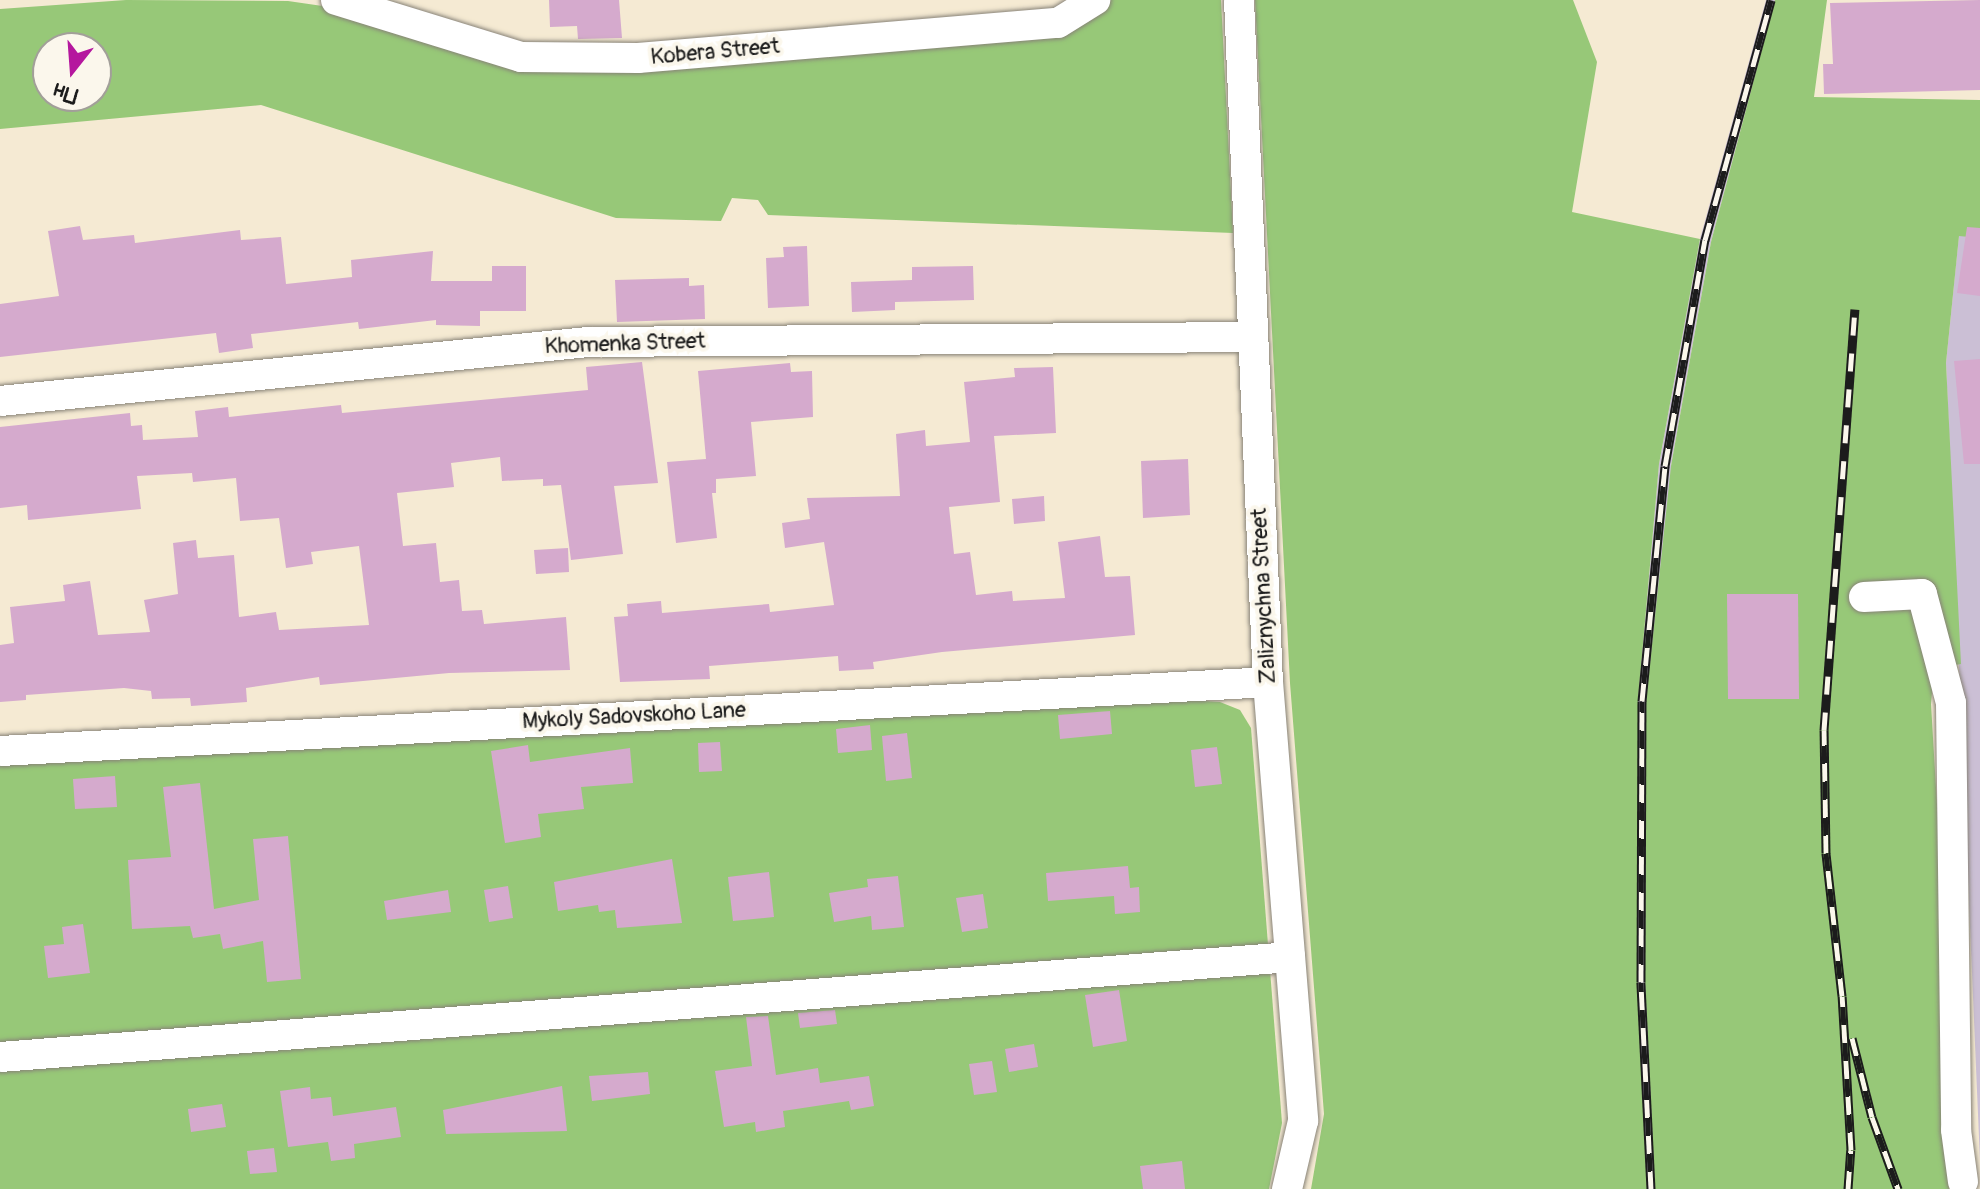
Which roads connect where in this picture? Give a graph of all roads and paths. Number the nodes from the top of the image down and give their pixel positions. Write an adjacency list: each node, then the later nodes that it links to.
1 (336, 0): 2 (street, Kobera Street)
2 (1095, 0)
3 (1239, 0): 4 (street, Zaliznychna Street)
4 (1253, 337): 5 (street, Khomenka Street); 7 (street, Zaliznychna Street)
5 (0, 401)
6 (1864, 597): 11 (street)
7 (1268, 682): 8 (street, Mykoly Sadovskoho Lane); 9 (street, Zaliznychna Street)
8 (0, 751)
9 (1290, 957): 10 (street); 12 (street, Zaliznychna Street)
10 (0, 1057)
11 (1969, 1184)
12 (1287, 1189)

